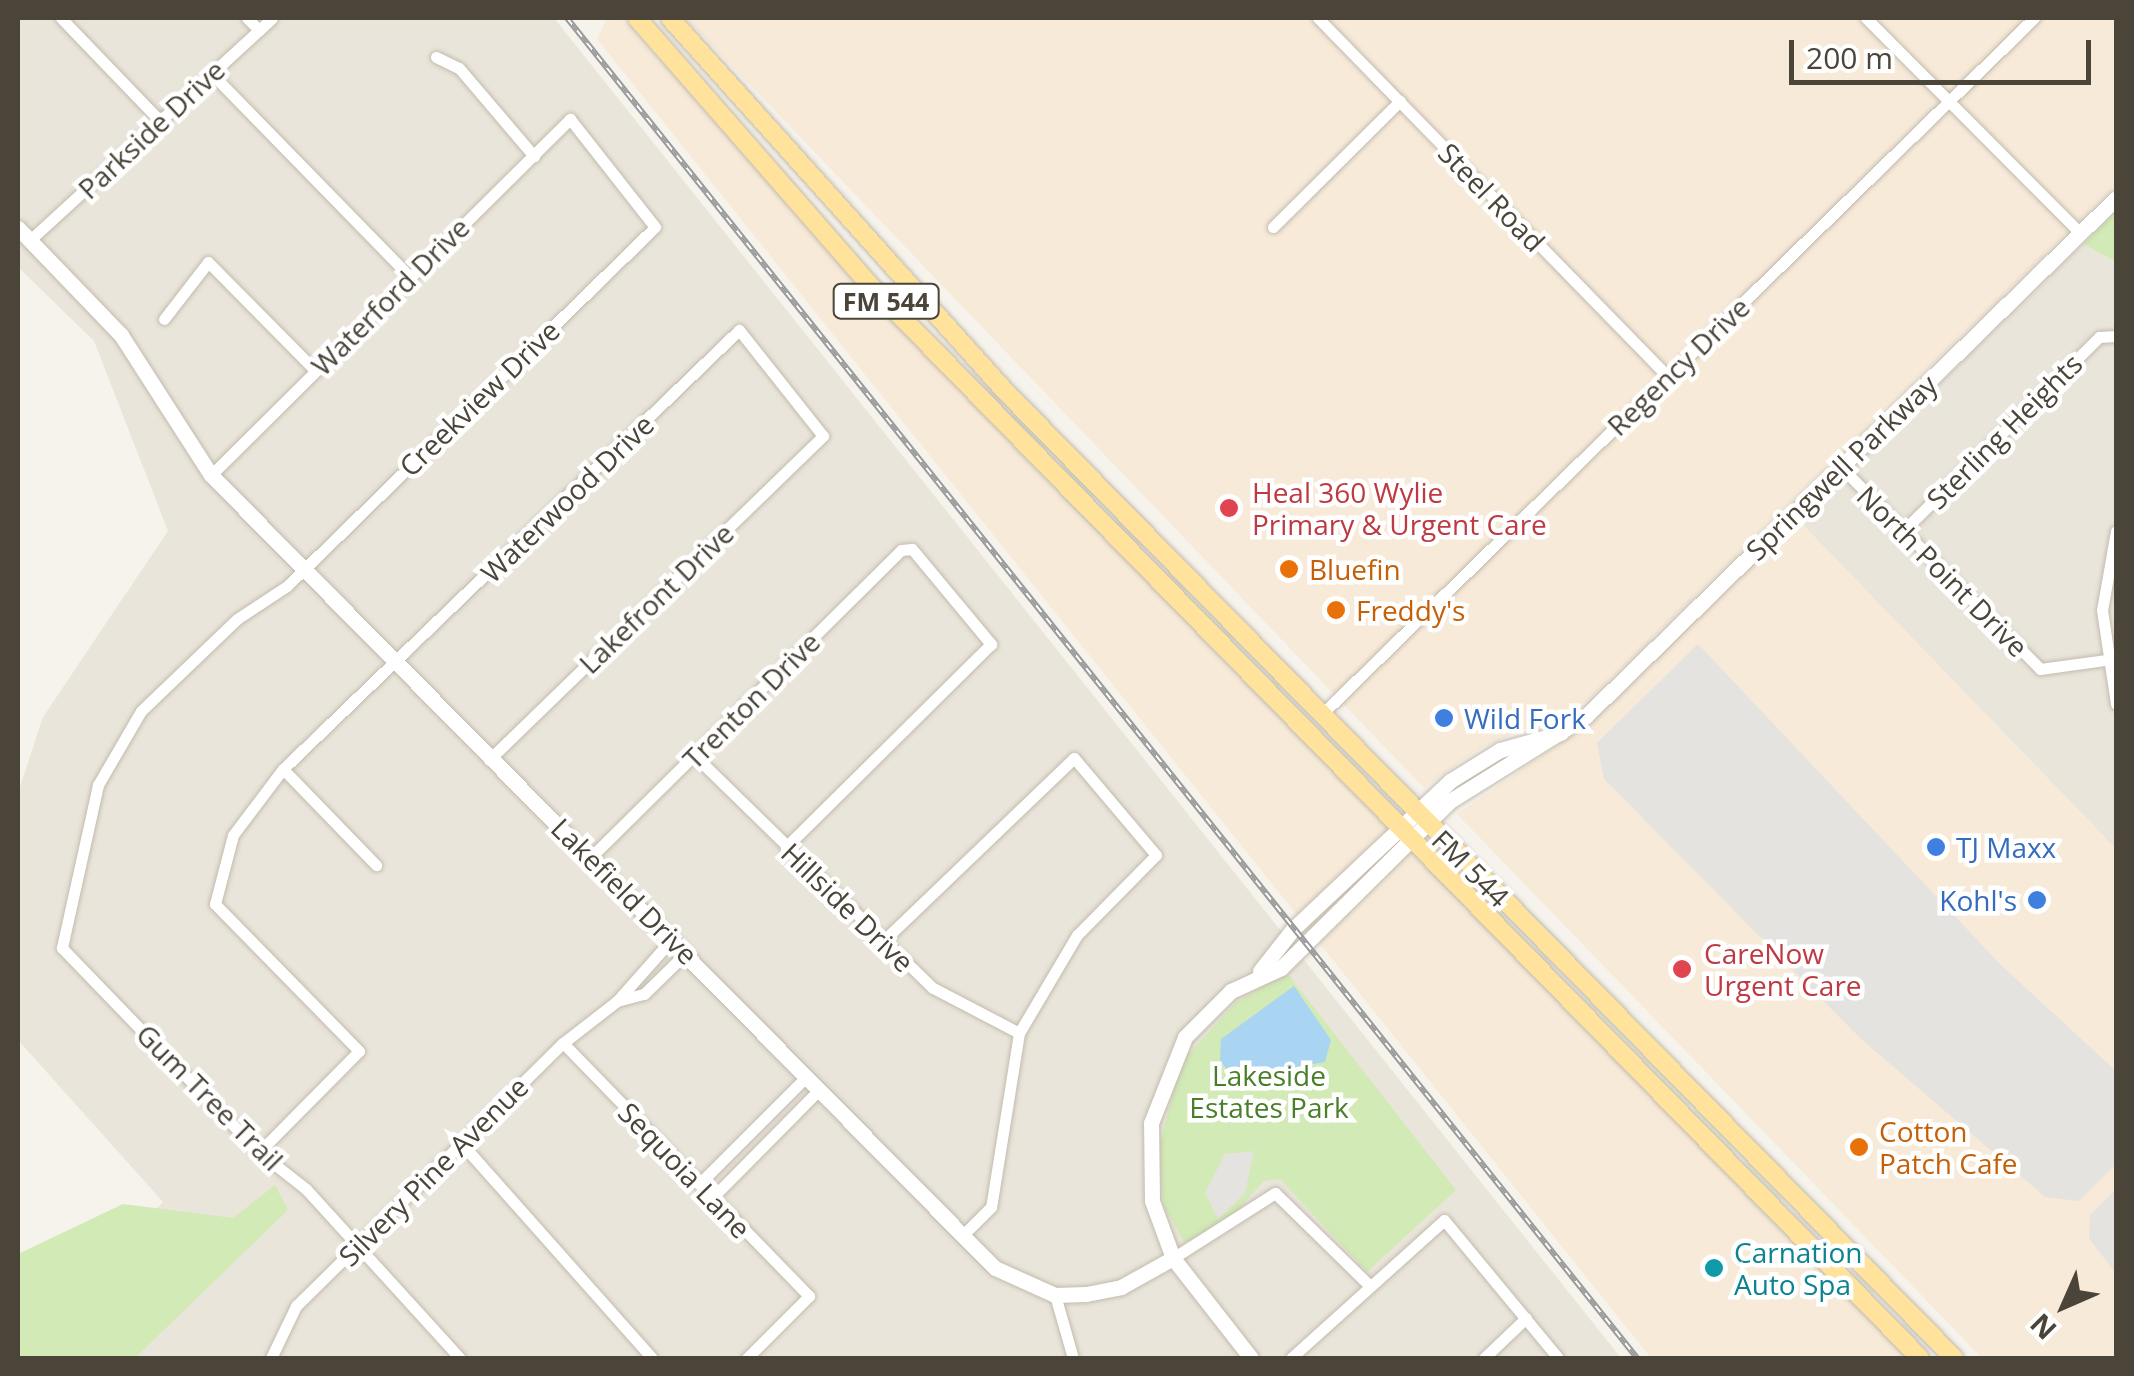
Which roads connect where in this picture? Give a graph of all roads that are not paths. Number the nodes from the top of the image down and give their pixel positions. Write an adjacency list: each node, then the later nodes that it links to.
1 (61, 18): 16 (street)
2 (246, 18): 9 (street)
3 (272, 18): 9 (street, Parkside Drive)
4 (637, 18): 11 (main road, FM 544 / FM 544)
5 (670, 18): 15 (main road, FM 544 / FM 544)
6 (1318, 18): 13 (street, Steel Road)
7 (1866, 18): 14 (street)
8 (2034, 18): 14 (street, Regency Drive)
9 (258, 30): 12 (street, Parkside Drive)
10 (436, 57): 17 (street)
11 (676, 60): 15 (main road); 29 (main road, FM 544 / FM 544)
12 (212, 74): 16 (street, Parkside Drive); 24 (street)
13 (1400, 101): 20 (street); 28 (street, Steel Road)
14 (1948, 101): 22 (street); 28 (street, Regency Drive)
15 (746, 106): 33 (main road, FM 544 / FM 544)
16 (160, 121): 23 (street, Parkside Drive)
17 (534, 156): 19 (street, Waterford Drive); 24 (street, Waterford Drive)
18 (2116, 198): 22 (street, Springwell Parkway)
19 (655, 227): 36 (street, Creekview Drive)
20 (1273, 227)
21 (18, 228): 23 (street, Lakefield Drive)
22 (2080, 233): 31 (street, Springwell Parkway)
23 (30, 240): 32 (street, Lakefield Drive)
24 (410, 276): 27 (street, Waterford Drive)
25 (164, 319): 27 (street)
26 (2112, 335): 35 (street, Sterling Heights)
27 (315, 370): 32 (street, Waterford Drive)
28 (1667, 376): 42 (street, Regency Drive)
29 (1014, 433): 33 (main road); 38 (main road, FM 544 / FM 544)
30 (822, 436): 40 (street, Waterwood Drive); 44 (street, Lakefront Drive)
31 (1841, 468): 35 (street, North Point Drive); 46 (street, Springwell Parkway)
32 (211, 474): 36 (street, Lakefield Drive)
33 (1092, 478): 37 (main road, FM 544 / FM 544)
34 (2116, 530): 39 (street)
35 (1903, 531): 39 (street, North Point Drive)
36 (302, 570): 40 (street, Lakefield Drive); 55 (street, Creekview Drive)
37 (1226, 615): 38 (main road); 42 (main road, FM 544 / FM 544)
38 (1208, 634): 47 (main road, FM 544 / FM 544)
39 (2106, 660): 41 (street)
40 (396, 666): 44 (street, Lakefield Drive); 45 (street, Waterwood Drive)
41 (2116, 704)
42 (1322, 714): 46 (main road, FM 544 / FM 544)
43 (695, 756): 48 (street, Hillside Drive); 48 (street, Trenton Drive); 49 (street, Trenton Drive)
44 (489, 760): 49 (street, Lakefield Drive)
45 (282, 770): 50 (street); 66 (street, Waterwood Drive)
46 (1422, 818): 47 (street, Springwell Parkway); 58 (main road, FM 544 / FM 544)
47 (1405, 835): 51 (street, Springwell Parkway); 52 (street, Springwell Parkway); 60 (main road, FM 544 / FM 544)
48 (786, 848): 54 (street, Hillside Drive)
49 (594, 854): 53 (street, Lakefield Drive)
50 (376, 865)
51 (1314, 909): 52 (street); 57 (street, Springwell Parkway)
52 (1328, 924): 57 (street, Springwell Parkway)
53 (672, 939): 56 (street, Lakefield Drive); 59 (street, Silvery Pine Avenue)
54 (881, 943): 61 (street, Hillside Drive); 61 (street)
55 (62, 948): 66 (street, Gum Tree Trail)
56 (686, 952): 59 (street, Silvery Pine Avenue); 63 (street, Lakefield Drive)
57 (1260, 971): 73 (street, Springwell Parkway)
58 (1594, 990): 60 (main road); 67 (main road, FM 544 / FM 544)
59 (618, 1001): 62 (street, Silvery Pine Avenue)
60 (1575, 1010): 68 (main road, FM 544 / FM 544)
61 (1019, 1033): 71 (street)
62 (563, 1043): 65 (street, Silvery Pine Avenue); 69 (street, Sequoia Lane)
63 (806, 1077): 64 (street, Lakefield Drive); 69 (street)
64 (820, 1090): 70 (street); 71 (street, Lakefield Drive)
65 (462, 1144): 72 (street, Silvery Pine Avenue); 80 (street)
66 (259, 1152): 72 (street, Gum Tree Trail)
67 (1762, 1161): 68 (main road); 77 (main road, FM 544 / FM 544)
68 (1743, 1179): 87 (main road, FM 544 / FM 544)
69 (699, 1184): 70 (street, Sequoia Lane)
70 (712, 1198): 81 (street, Sequoia Lane)
71 (962, 1237): 75 (street, Lakefield Drive)
72 (358, 1246): 78 (street, Silvery Pine Avenue); 79 (street, Gum Tree Trail)
73 (1172, 1258): 74 (street, Lakefield Drive); 75 (street, Lakefield Drive); 83 (street, Springwell Parkway)
74 (1367, 1284): 76 (street); 84 (street)
75 (1056, 1295): 82 (street)
76 (1526, 1318): 85 (street); 86 (street)
77 (1940, 1354)
78 (271, 1358)
79 (460, 1358)
80 (652, 1358)
81 (748, 1358)
82 (1072, 1358)
83 (1251, 1358)
84 (1290, 1358)
85 (1484, 1358)
86 (1558, 1358)
87 (1920, 1358)

